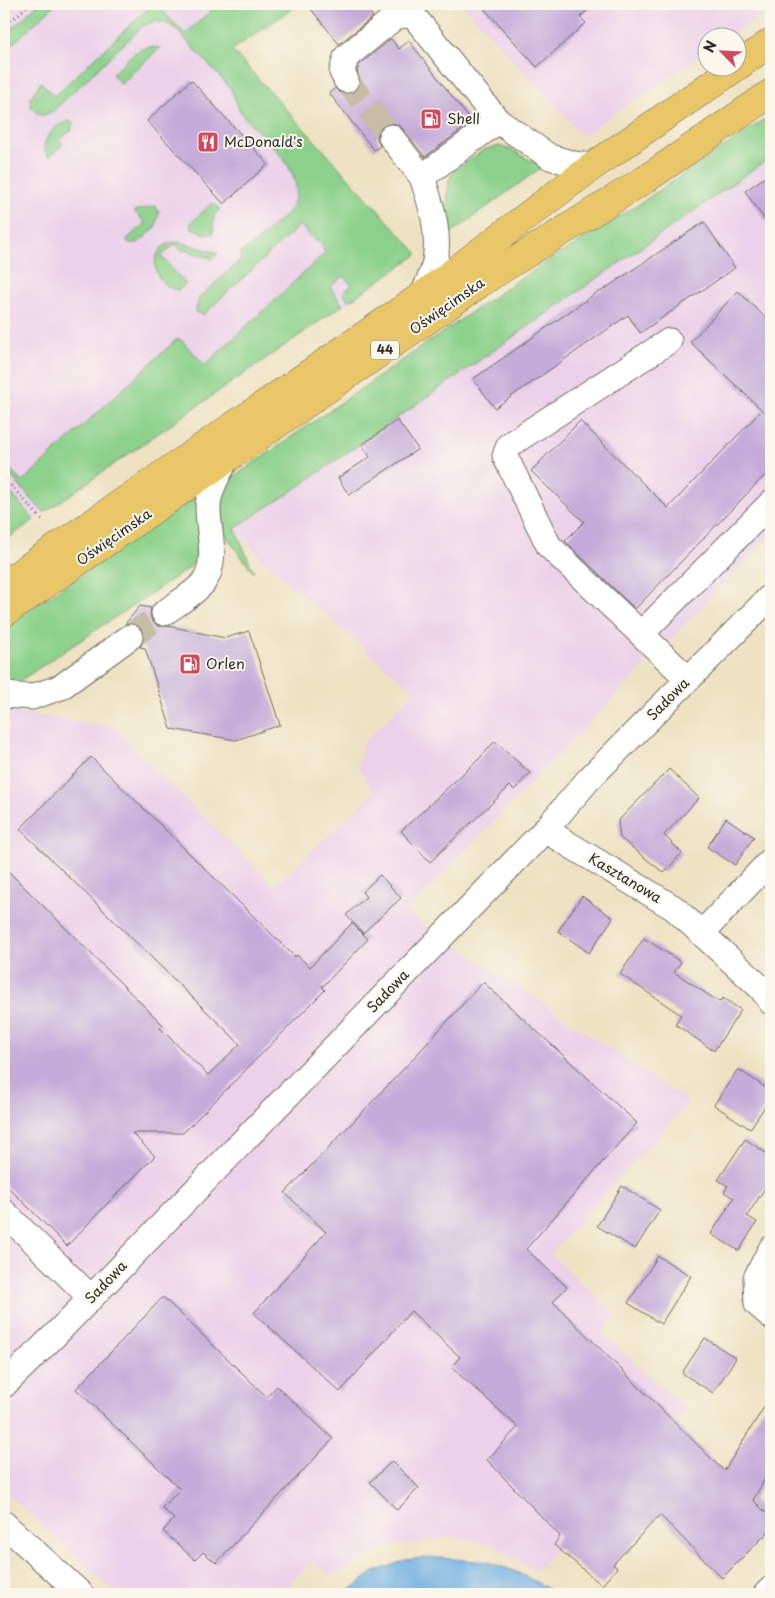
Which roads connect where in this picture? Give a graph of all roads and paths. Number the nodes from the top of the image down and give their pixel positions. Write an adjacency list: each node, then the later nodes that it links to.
1 (30, 4): 2 (path)
2 (4, 28)
3 (771, 42): 4 (main road, Oświęcimska / 44)
4 (748, 58)
5 (720, 78): 10 (main road, Oświęcimska / 44)
6 (346, 80): 8 (street)
7 (771, 93): 14 (main road, Oświęcimska / 44)
8 (498, 120): 10 (street); 11 (street)
9 (391, 137): 11 (street)
10 (593, 166): 12 (main road, Oświęcimska / 44)
11 (422, 177): 12 (street)
12 (423, 295): 18 (main road, Oświęcimska / 44)
13 (669, 341): 22 (street)
14 (227, 458): 20 (main road, Oświęcimska / 44); 21 (street)
15 (4, 478): 17 (path)
16 (771, 503): 22 (street)
17 (36, 527)
18 (4, 584)
19 (771, 596): 24 (street, Sadowa)
20 (4, 613)
21 (164, 613)
22 (641, 634): 24 (street)
23 (130, 637): 25 (street)
24 (688, 679): 26 (street, Sadowa)
25 (4, 694)
26 (545, 830): 28 (street, Kasztanowa); 32 (street, Sadowa)
27 (771, 860): 28 (street)
28 (702, 933): 29 (street, Kasztanowa)
29 (771, 1002)
30 (4, 1212): 32 (street)
31 (771, 1249): 33 (street)
32 (91, 1298): 34 (street, Sadowa)
33 (771, 1316)
34 (4, 1385)
35 (4, 1524): 37 (street)
36 (771, 1589): 38 (street)
37 (81, 1594)
38 (766, 1594)

